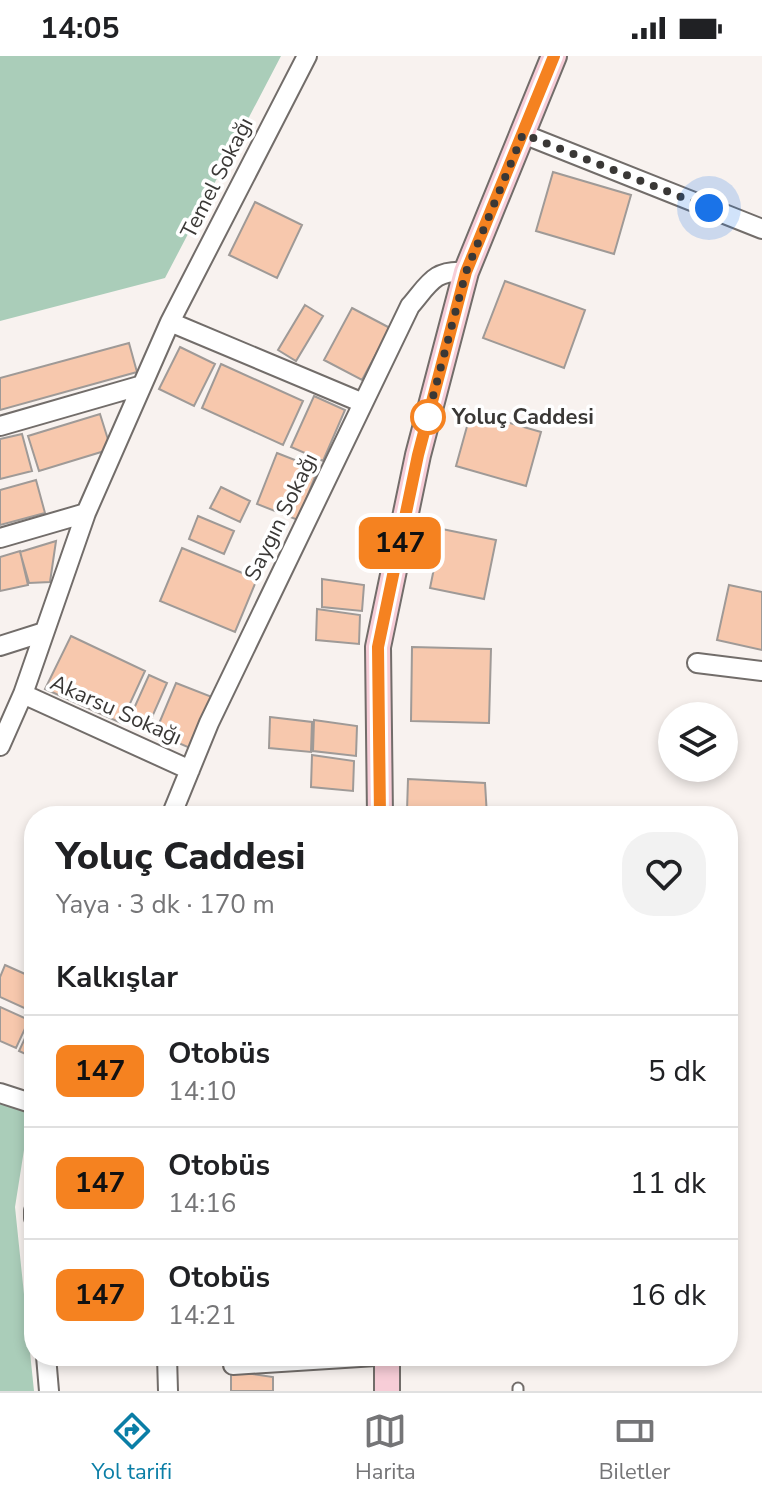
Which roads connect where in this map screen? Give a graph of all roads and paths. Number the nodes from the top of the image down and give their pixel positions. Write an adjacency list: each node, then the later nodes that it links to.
1 (307, 56): 6 (street, Temel Sokağı)
2 (554, 56): 3 (street)
3 (523, 134): 4 (street); 5 (street)
4 (762, 229)
5 (466, 272): 8 (street, Saygın Sokağı); 20 (street)
6 (170, 322): 7 (street, Temel Sokağı); 8 (street)
7 (139, 386): 9 (street); 10 (street, Temel Sokağı)
8 (363, 403): 18 (street, Saygın Sokağı)
9 (0, 426)
10 (86, 513): 11 (street); 12 (street, Temel Sokağı)
11 (0, 538)
12 (44, 632): 13 (street); 16 (street, Temel Sokağı)
13 (0, 646)
14 (697, 663): 15 (street)
15 (762, 671)
16 (23, 694): 17 (street, Temel Sokağı); 18 (street, Akarsu Sokağı)
17 (0, 746)
18 (190, 770): 19 (street, Saygın Sokağı)
19 (175, 806)
20 (380, 806)
21 (0, 1093): 22 (street)
22 (24, 1101)
23 (47, 1366): 26 (street)
24 (167, 1366): 27 (street)
25 (387, 1366): 28 (street)
26 (49, 1391)
27 (168, 1391)
28 (387, 1391)

